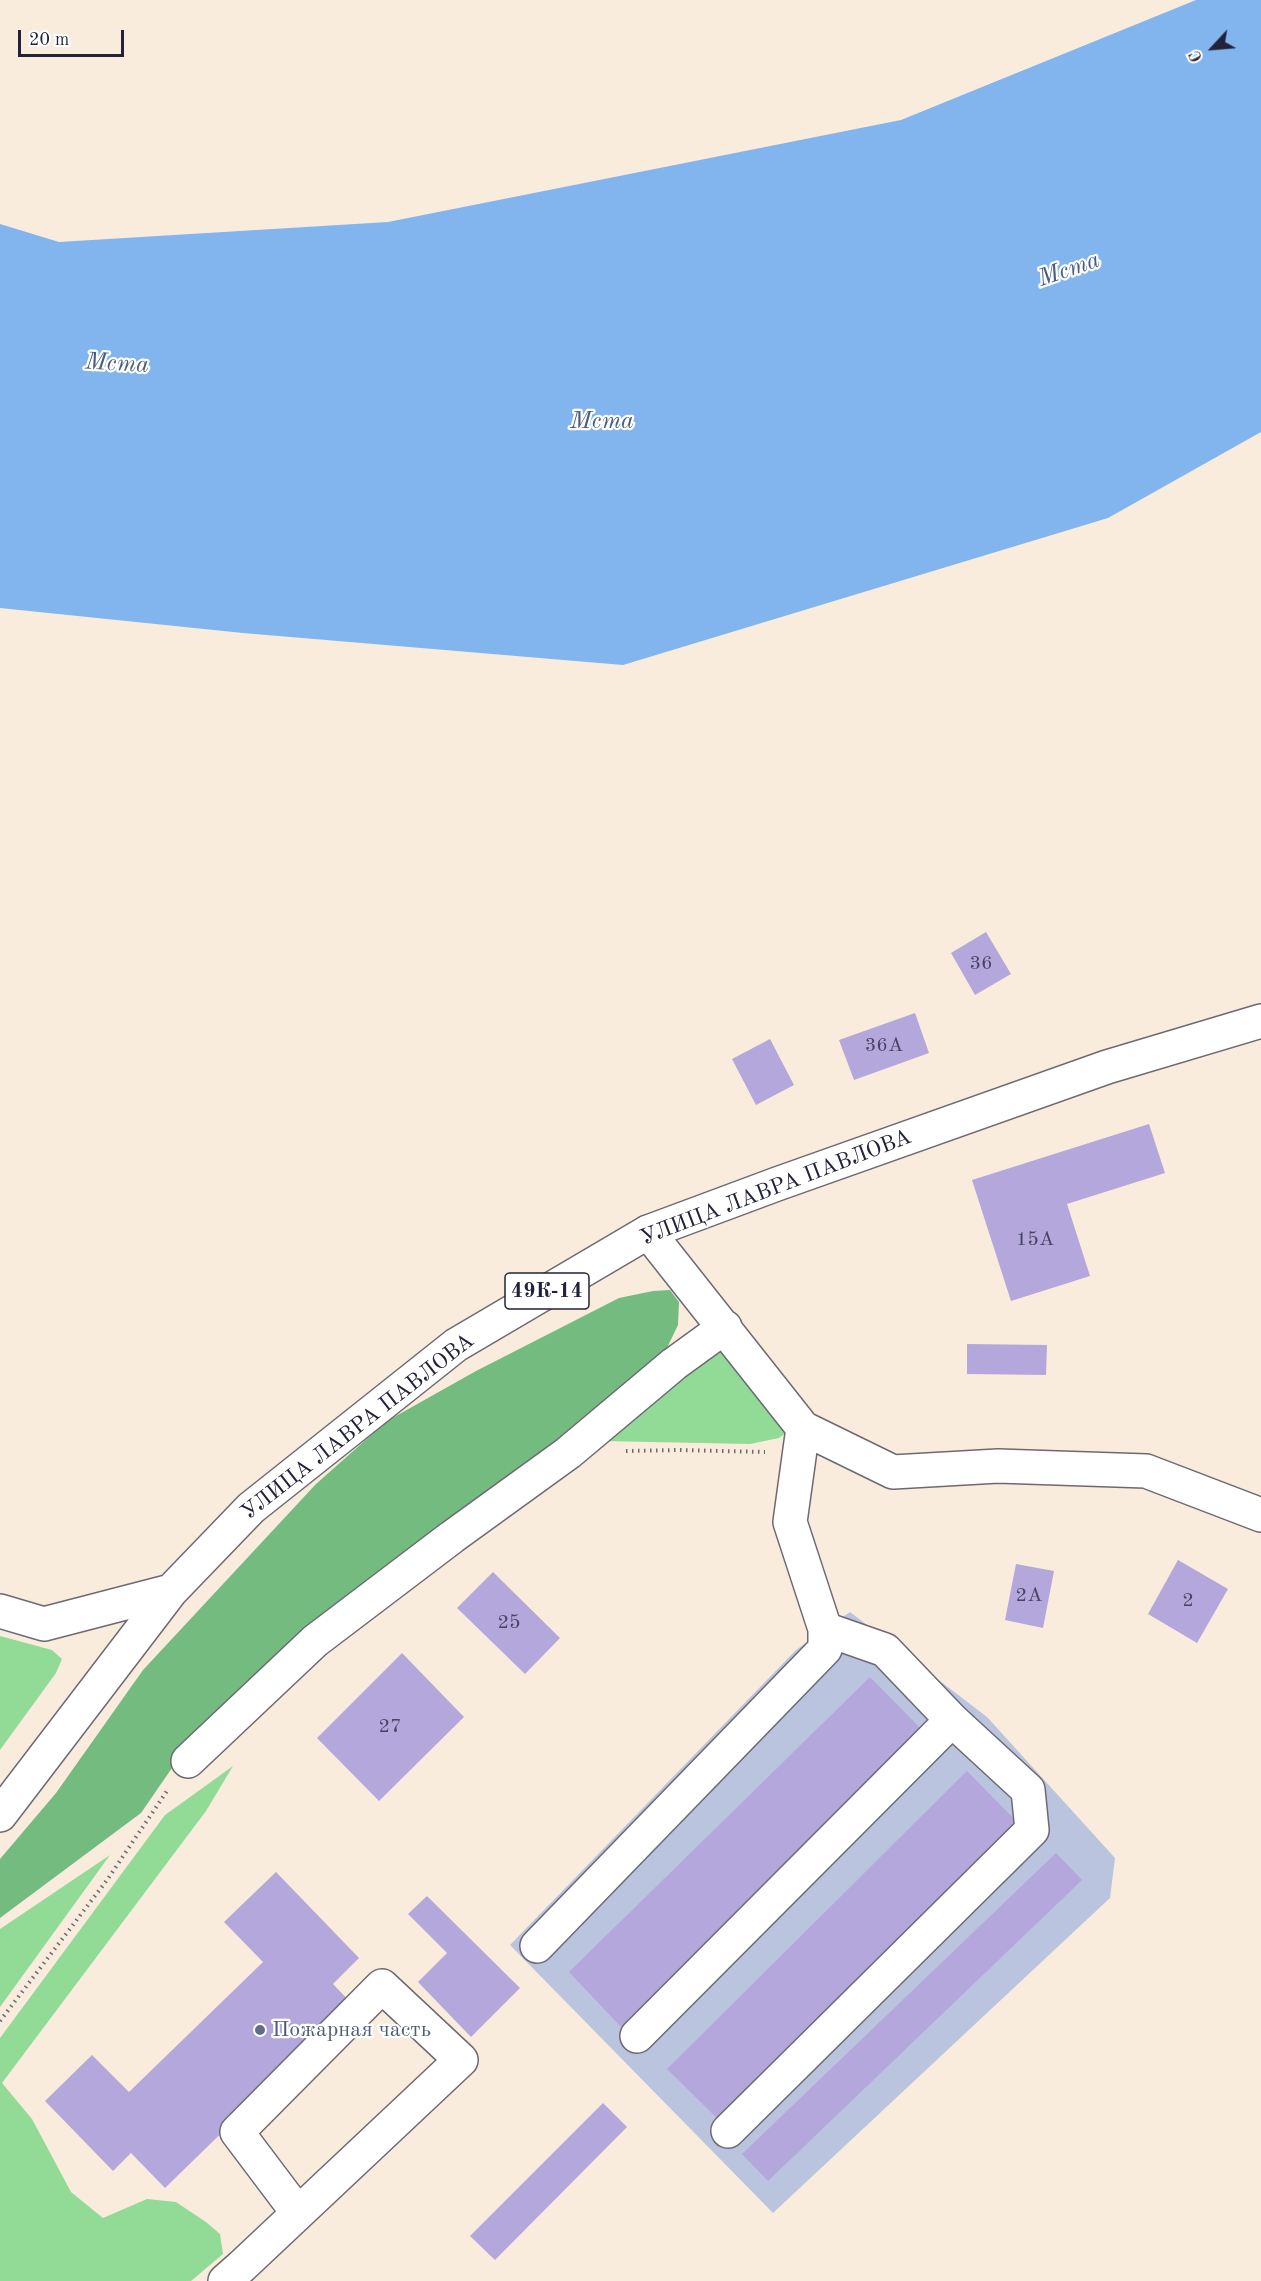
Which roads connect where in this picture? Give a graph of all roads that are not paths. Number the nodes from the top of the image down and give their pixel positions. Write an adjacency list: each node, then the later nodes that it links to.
1 (1261, 1021): 2 (main road, УЛИЦА ЛАВРА ПАВЛОВА / 49К-14)
2 (648, 1232): 3 (main road); 6 (main road, УЛИЦА ЛАВРА ПАВЛОВА / 49К-14)
3 (724, 1327): 4 (main road); 10 (main road)
4 (802, 1428): 5 (main road); 8 (main road)
5 (1261, 1515)
6 (171, 1591): 7 (main road); 11 (main road, УЛИЦА ЛАВРА ПАВЛОВА / 49К-14)
7 (0, 1611)
8 (825, 1629): 9 (main road); 12 (main road)
9 (952, 1720): 13 (main road); 14 (main road)
10 (188, 1761)
11 (0, 1815)
12 (537, 1946)
13 (637, 2036)
14 (728, 2131)
15 (298, 2213): 15 (main road); 16 (main road)
16 (225, 2281)

